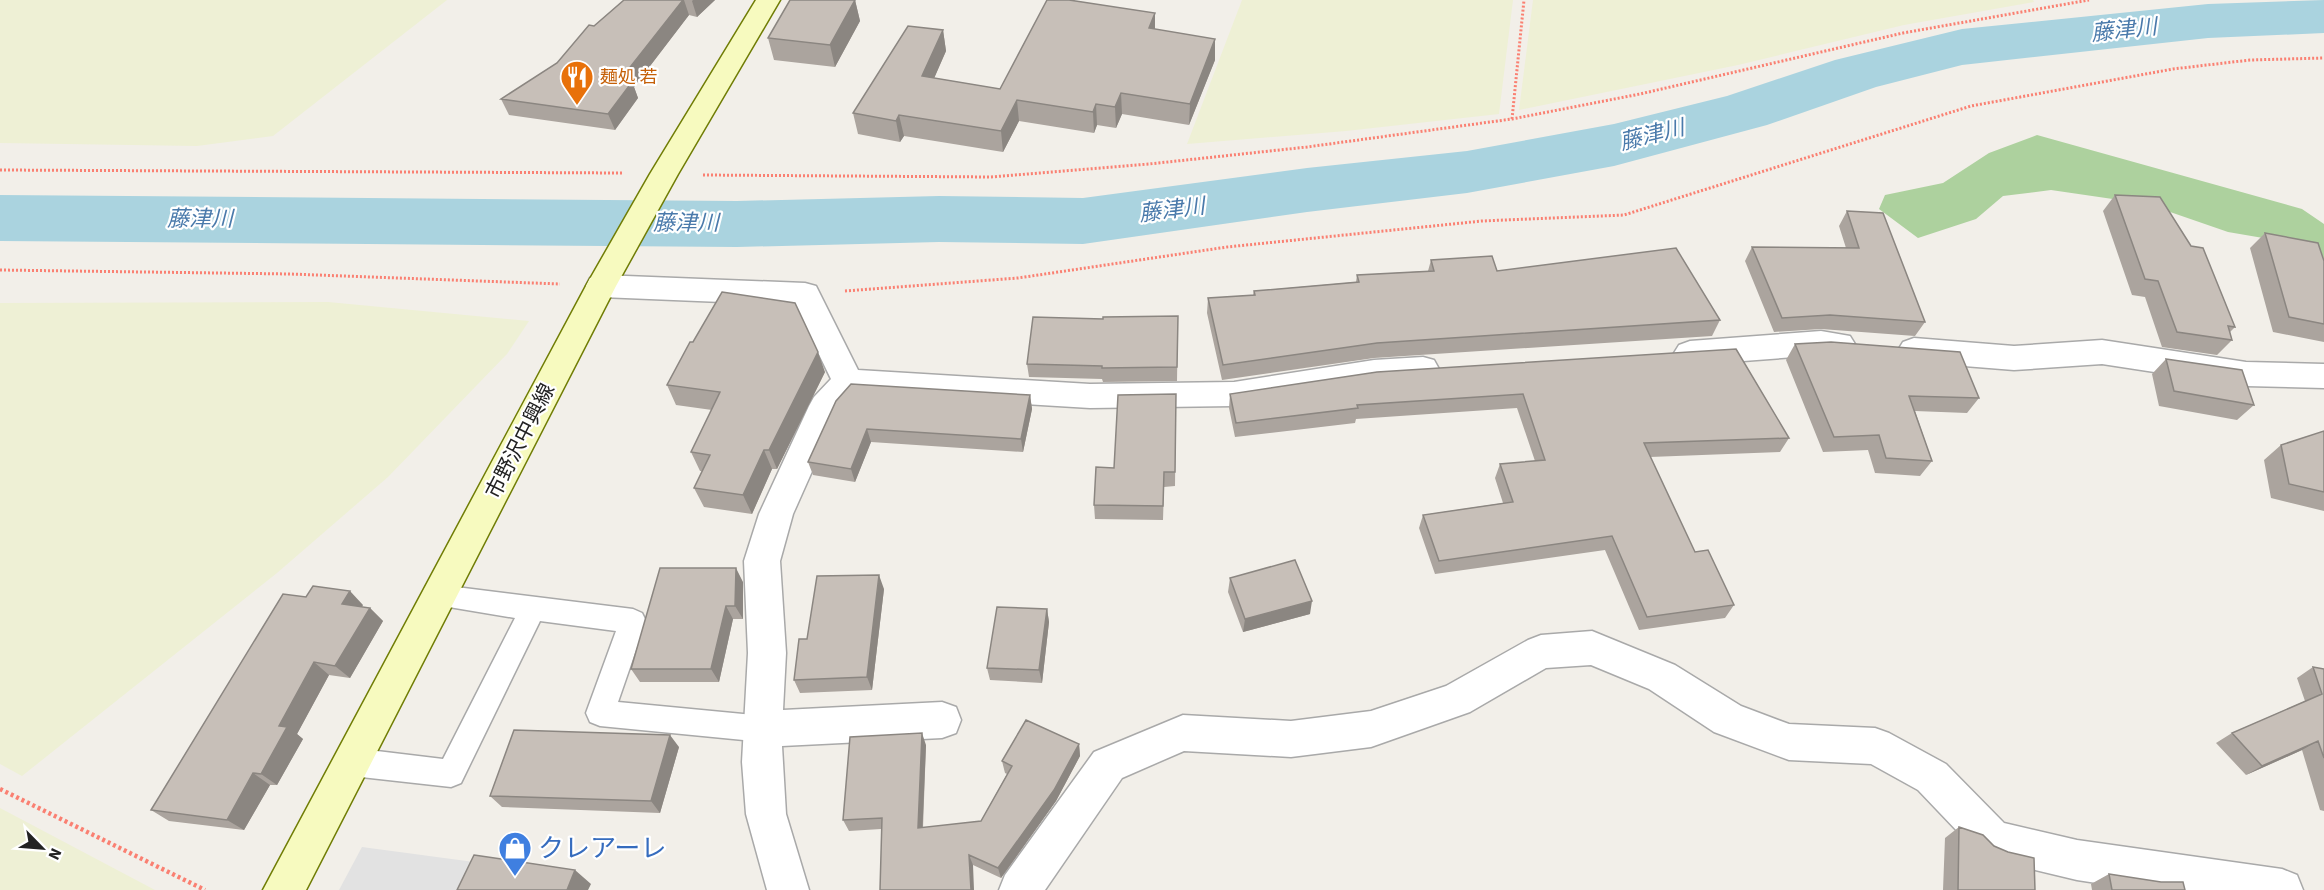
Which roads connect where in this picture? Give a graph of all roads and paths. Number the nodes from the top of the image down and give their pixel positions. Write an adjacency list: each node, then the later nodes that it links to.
1 (768, 0): 8 (main road, 市野沢中興線)
2 (1524, 0): 6 (path)
3 (2078, 0): 4 (path); 6 (path)
4 (2089, 0)
5 (2324, 58): 11 (path)
6 (1512, 119): 8 (path)
7 (0, 170): 8 (path)
8 (660, 181): 10 (main road, 市野沢中興線)
9 (0, 270): 10 (path)
10 (605, 278): 11 (street); 16 (main road, 市野沢中興線)
11 (805, 294): 15 (street)
12 (1657, 355): 14 (street)
13 (1456, 367): 15 (street)
14 (2324, 376)
15 (848, 381): 19 (street)
16 (440, 596): 17 (lane); 20 (main road, 市野沢中興線)
17 (533, 609): 19 (lane); 20 (lane)
18 (942, 720): 19 (street)
19 (764, 729): 24 (street)
20 (352, 762): 23 (main road, 市野沢中興線)
21 (0, 789): 22 (path)
22 (205, 890)
23 (284, 890)
24 (788, 890)
25 (1020, 890): 26 (street)
26 (2282, 890)

